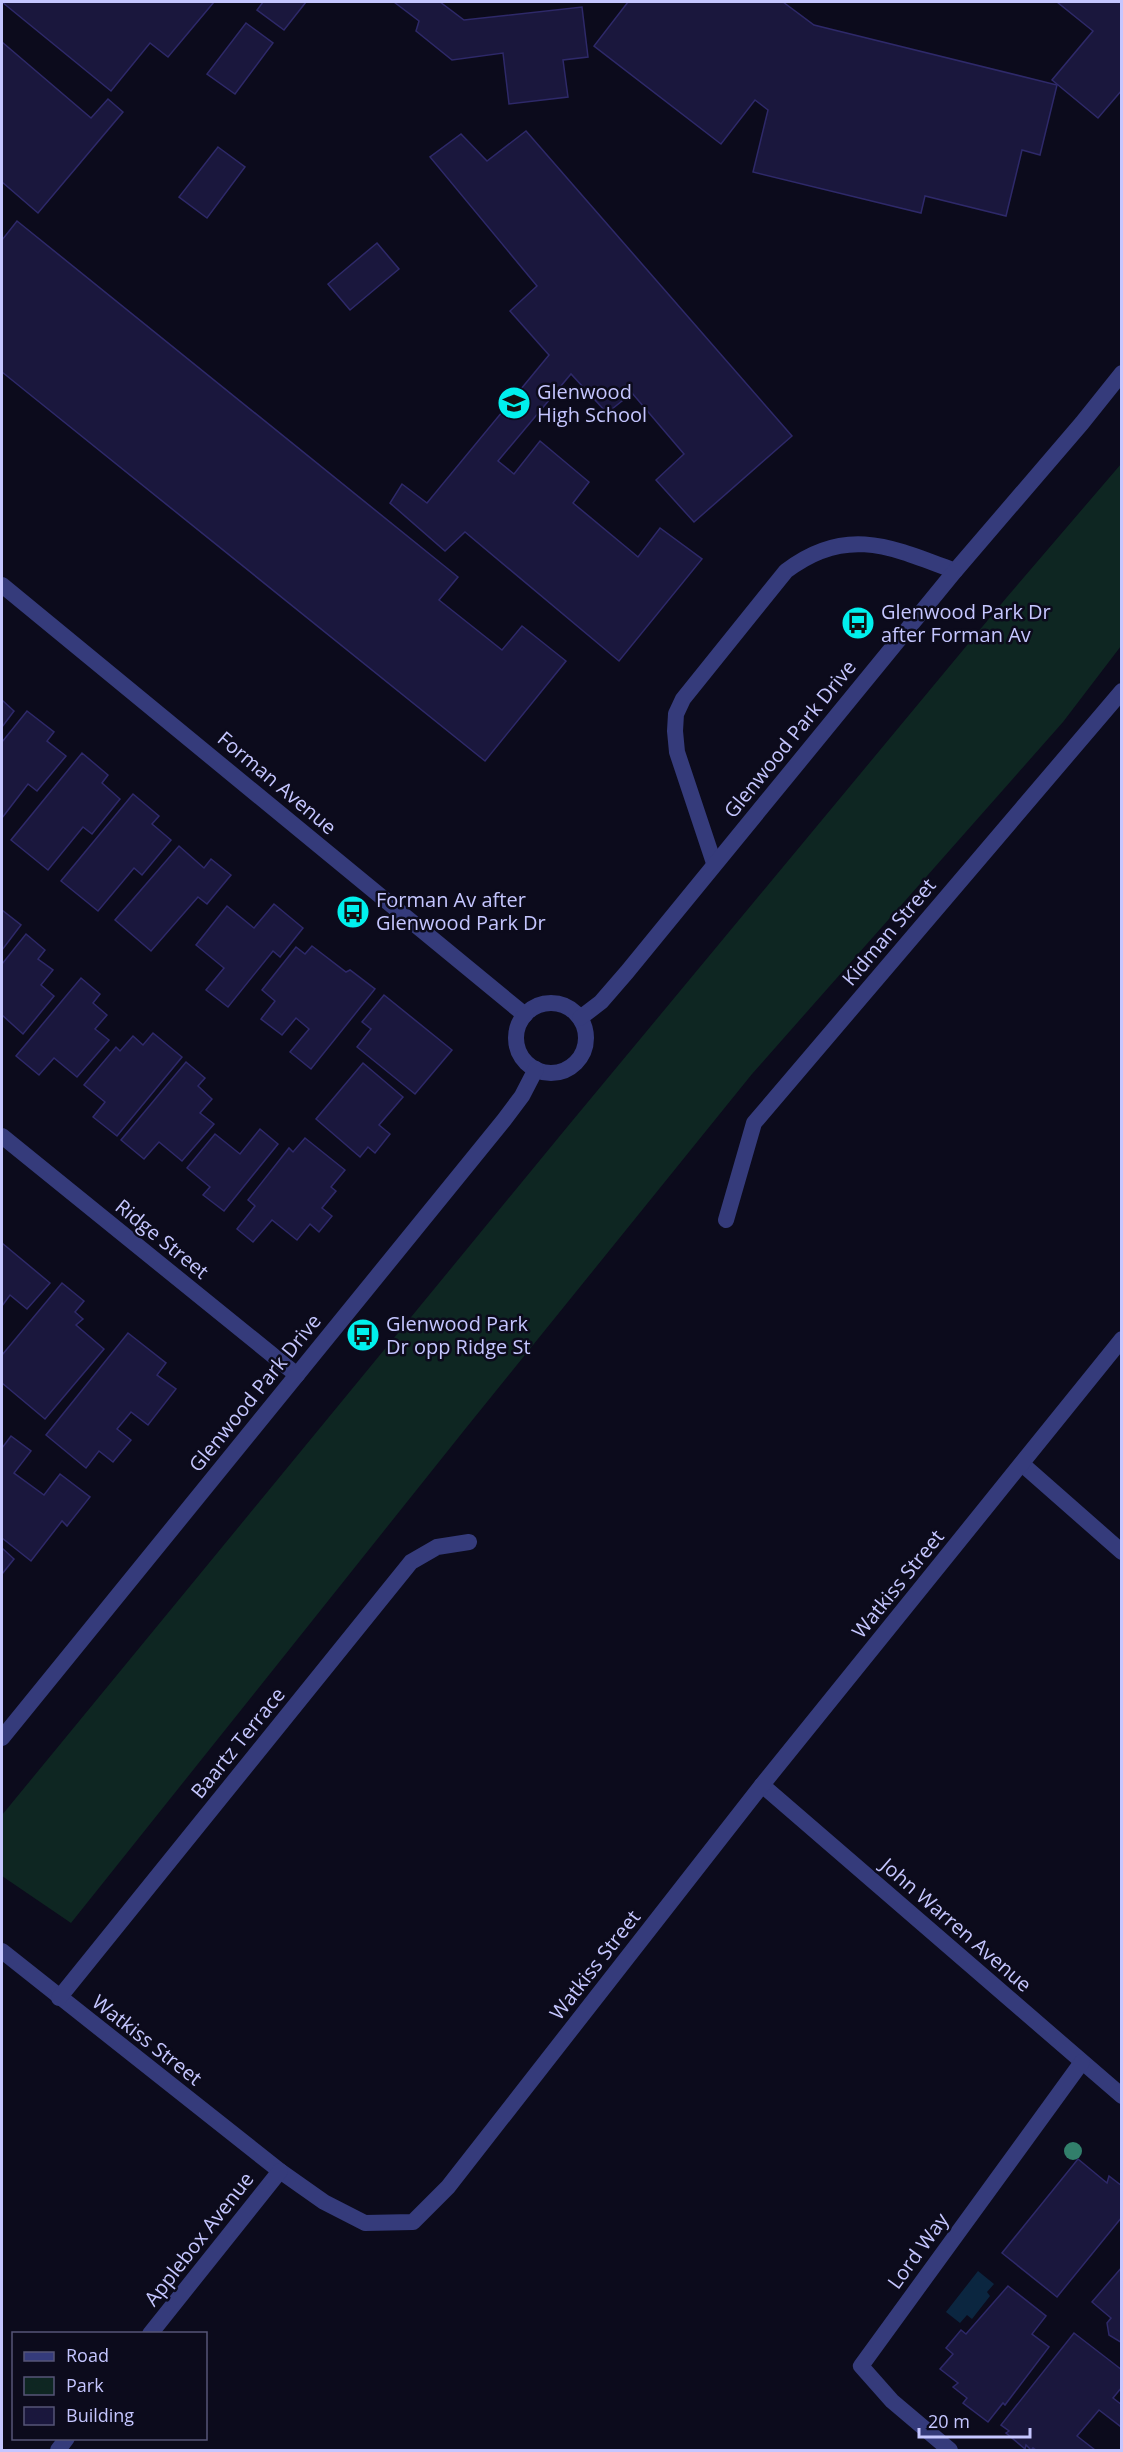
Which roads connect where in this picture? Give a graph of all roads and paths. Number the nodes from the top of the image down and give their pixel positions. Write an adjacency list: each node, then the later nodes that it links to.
1 (1122, 373): 2 (street, Glenwood Park Drive)
2 (955, 571): 5 (street, Glenwood Park Drive); 5 (street)
3 (2, 585): 6 (street, Forman Avenue)
4 (1122, 691): 10 (street, Kidman Street)
5 (714, 863): 7 (street, Glenwood Park Drive)
6 (525, 1015): 7 (street); 8 (street)
7 (580, 1018): 8 (street)
8 (536, 1070): 12 (street, Glenwood Park Drive)
9 (2, 1136): 12 (street, Ridge Street)
10 (726, 1220)
11 (1122, 1339): 13 (street, Watkiss Street)
12 (297, 1375): 16 (street, Glenwood Park Drive)
13 (1022, 1464): 15 (street); 17 (street, Watkiss Street)
14 (469, 1542): 19 (street, Baartz Terrace)
15 (1122, 1551)
16 (2, 1738)
17 (762, 1785): 20 (street, John Warren Avenue); 22 (street, Watkiss Street)
18 (2, 1952): 19 (street, Watkiss Street)
19 (59, 1998): 22 (street, Watkiss Street)
20 (1082, 2062): 21 (street, John Warren Avenue); 24 (street, Lord Way)
21 (1122, 2096)
22 (280, 2171): 23 (street, Applebox Avenue)
23 (152, 2332)
24 (950, 2451)

